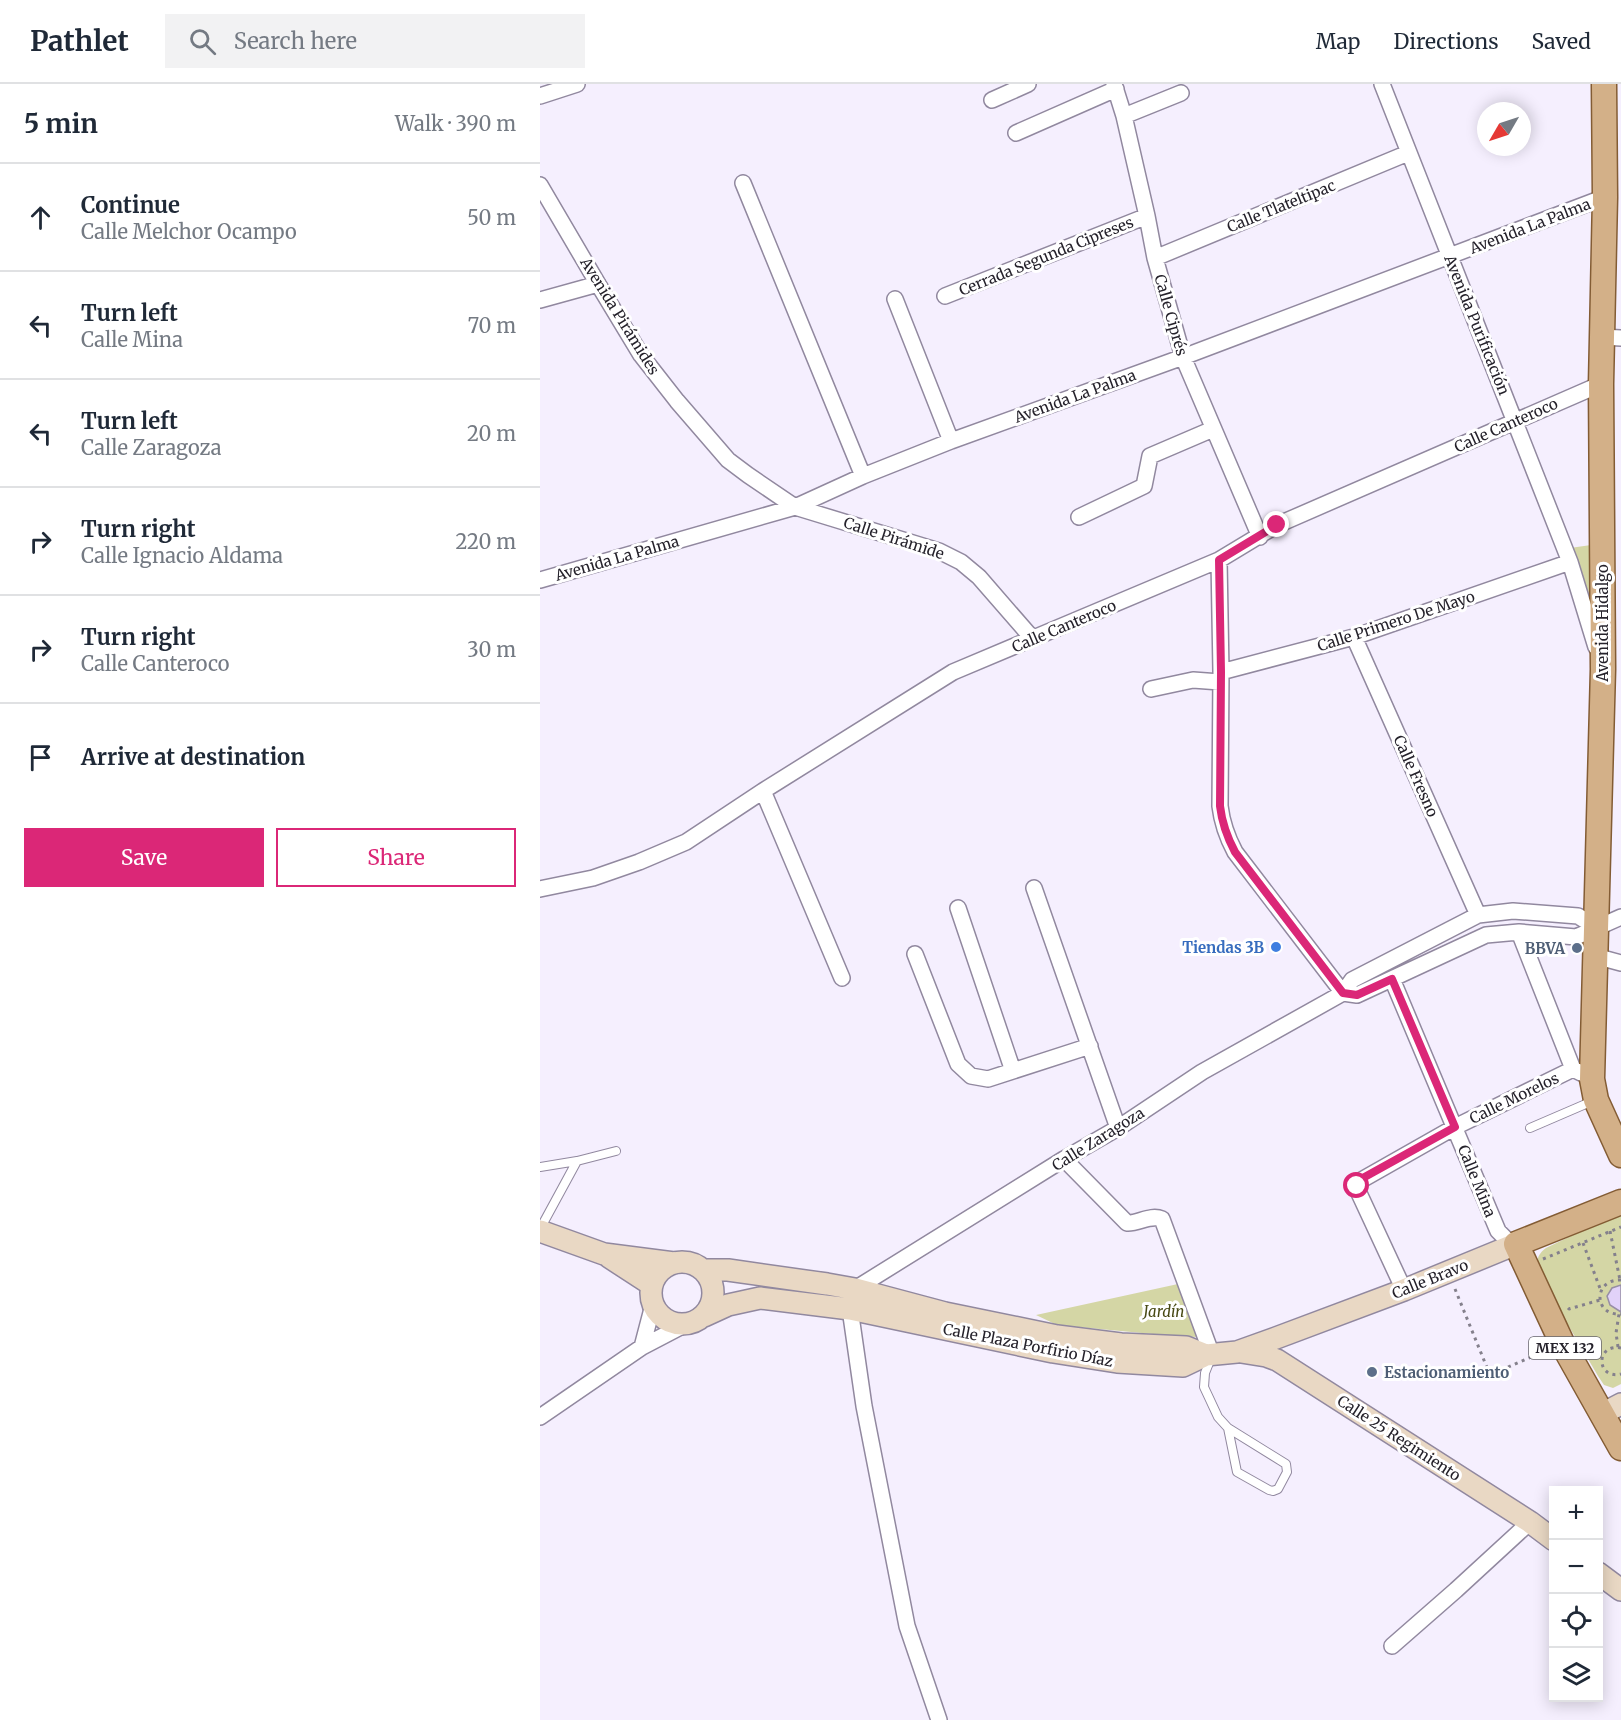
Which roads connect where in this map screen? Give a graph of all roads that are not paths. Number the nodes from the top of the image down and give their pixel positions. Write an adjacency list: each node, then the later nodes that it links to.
1 (578, 84): 7 (street)
2 (1028, 84): 8 (street)
3 (1382, 84): 11 (street, Avenida Purificación)
4 (1604, 84): 14 (main road, Avenida Hidalgo)
5 (1115, 86): 9 (street, Calle Ciprés); 10 (street)
6 (1181, 93): 9 (street)
7 (540, 96)
8 (992, 100)
9 (1124, 116): 15 (street, Calle Ciprés)
10 (1016, 133)
11 (1408, 153): 16 (street, Avenida Purificación); 17 (street, Calle Tlateltipac)
12 (743, 183): 28 (street)
13 (540, 185): 18 (street, Avenida Pirámides)
14 (1605, 197): 16 (street, Avenida La Palma); 22 (main road, Avenida Hidalgo)
15 (1147, 216): 17 (street, Calle Ciprés); 19 (street, Cerrada Segunda Cipreses)
16 (1449, 257): 23 (street, Avenida La Palma); 25 (street, Avenida Purificación)
17 (1155, 258): 23 (street, Calle Ciprés)
18 (598, 284): 21 (street); 29 (street, Avenida Pirámides)
19 (945, 296)
20 (896, 299): 27 (street)
21 (540, 300)
22 (1612, 338): 24 (main road, Avenida Hidalgo)
23 (1183, 357): 26 (street, Calle Ciprés); 27 (street, Avenida La Palma)
24 (1601, 384): 25 (street, Calle Canteroco); 37 (main road, Avenida Hidalgo)
25 (1515, 421): 31 (street, Calle Canteroco); 33 (street, Avenida Purificación)
26 (1213, 429): 30 (street); 31 (street, Calle Ciprés)
27 (951, 441): 28 (street, Avenida La Palma)
28 (863, 476): 29 (street, Avenida La Palma)
29 (795, 507): 34 (street, Avenida La Palma); 36 (street, Calle Pirámide)
30 (1080, 517)
31 (1260, 537): 32 (street, Calle Canteroco)
32 (1219, 560): 36 (street, Calle Canteroco); 38 (street)
33 (1570, 562): 35 (street, Calle Primero De Mayo); 37 (street, Avenida Purificación)
34 (540, 580)
35 (1354, 637): 38 (street, Calle Primero De Mayo); 44 (street, Calle Fresno)
36 (1032, 639): 40 (street, Calle Canteroco)
37 (1603, 669): 46 (main road, Avenida Hidalgo)
38 (1221, 677): 39 (street, Calle Primero De Mayo); 53 (street)
39 (1150, 689)
40 (763, 791): 42 (street, Calle Canteroco); 51 (street)
41 (1034, 888): 54 (street)
42 (540, 889)
43 (958, 908): 55 (street)
44 (1478, 915): 46 (street, Calle Zaragoza); 53 (street, Calle Zaragoza)
45 (1621, 917): 46 (street, Calle Zaragoza)
46 (1596, 927): 47 (street, Calle Zaragoza); 49 (main road, Avenida Hidalgo)
47 (1519, 932): 52 (street, Calle Zaragoza); 56 (street)
48 (915, 954): 55 (street)
49 (1595, 956): 50 (street); 56 (main road, Avenida Hidalgo)
50 (1621, 963)
51 (842, 978)
52 (1392, 979): 53 (street, Calle Zaragoza); 57 (street, Calle Mina)
53 (1343, 993): 58 (street, Calle Zaragoza)
54 (1090, 1046): 55 (street); 58 (street)
55 (1013, 1071)
56 (1587, 1082): 57 (street, Calle Morelos); 59 (lane); 61 (main road, Avenida Hidalgo)
57 (1455, 1127): 67 (street, Calle Mina); 71 (street, Calle Morelos)
58 (1118, 1128): 62 (street, Calle Zaragoza)
59 (1530, 1128)
60 (616, 1150): 63 (lane)
61 (1621, 1155)
62 (1064, 1159): 73 (street, Calle Zaragoza); 77 (street)
63 (577, 1161): 64 (lane); 66 (lane)
64 (540, 1167)
65 (1621, 1202): 67 (main road, Calle Bravo)
66 (540, 1230): 68 (main road)
67 (1516, 1244): 71 (main road, Calle Bravo); 78 (main road, MEX 132)
68 (604, 1254): 69 (main road); 72 (main road)
69 (674, 1263): 70 (main road); 72 (main road)
70 (704, 1270): 73 (main road); 74 (main road)
71 (1404, 1290): 76 (main road, Calle Bravo)
72 (653, 1294): 74 (main road); 75 (street)
73 (852, 1299): 74 (main road); 77 (main road, Calle Plaza Porfirio Díaz); 87 (street)
74 (695, 1320): 75 (street)
75 (642, 1347): 79 (street)
76 (1237, 1352): 77 (main road, Calle Plaza Porfirio Díaz); 82 (main road, Calle 25 Regimiento)
77 (1209, 1355): 80 (lane)
78 (1612, 1409): 81 (main road, MEX 132)
79 (540, 1417)
80 (1228, 1428): 80 (lane)
81 (1621, 1448)
82 (1530, 1522): 83 (main road, Calle 25 Regimiento); 86 (street)
83 (1549, 1536)
84 (1603, 1576): 85 (main road)
85 (1621, 1590)
86 (1392, 1646)
87 (939, 1720)

